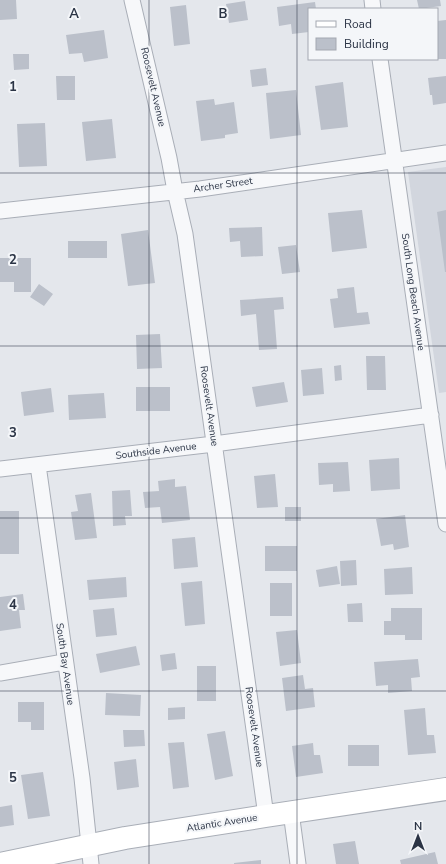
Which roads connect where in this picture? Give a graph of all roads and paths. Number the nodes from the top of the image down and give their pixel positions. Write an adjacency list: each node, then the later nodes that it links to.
1 (132, 0): 5 (street, Roosevelt Avenue)
2 (380, 60): 4 (street, South Long Beach Avenue)
3 (446, 153): 4 (street, Archer Street)
4 (395, 161): 5 (street, Archer Street); 7 (street, South Long Beach Avenue)
5 (175, 191): 6 (street, Archer Street); 8 (street, Roosevelt Avenue)
6 (0, 211)
7 (431, 415): 8 (street, Southside Avenue); 9 (street, South Long Beach Avenue)
8 (214, 444): 10 (street, Southside Avenue); 17 (street, Roosevelt Avenue)
9 (442, 462): 12 (street, South Long Beach Avenue)
10 (38, 465): 11 (street, Southside Avenue); 13 (street, South Bay Avenue)
11 (0, 469)
12 (446, 524)
13 (64, 662): 14 (street); 18 (street, South Bay Avenue)
14 (0, 672)
15 (446, 789): 16 (main road, Atlantic Avenue)
16 (291, 812): 17 (main road, Atlantic Avenue); 20 (street)
17 (266, 816): 18 (main road, Atlantic Avenue)
18 (90, 855): 19 (main road, Atlantic Avenue)
19 (0, 864)
20 (298, 864)

